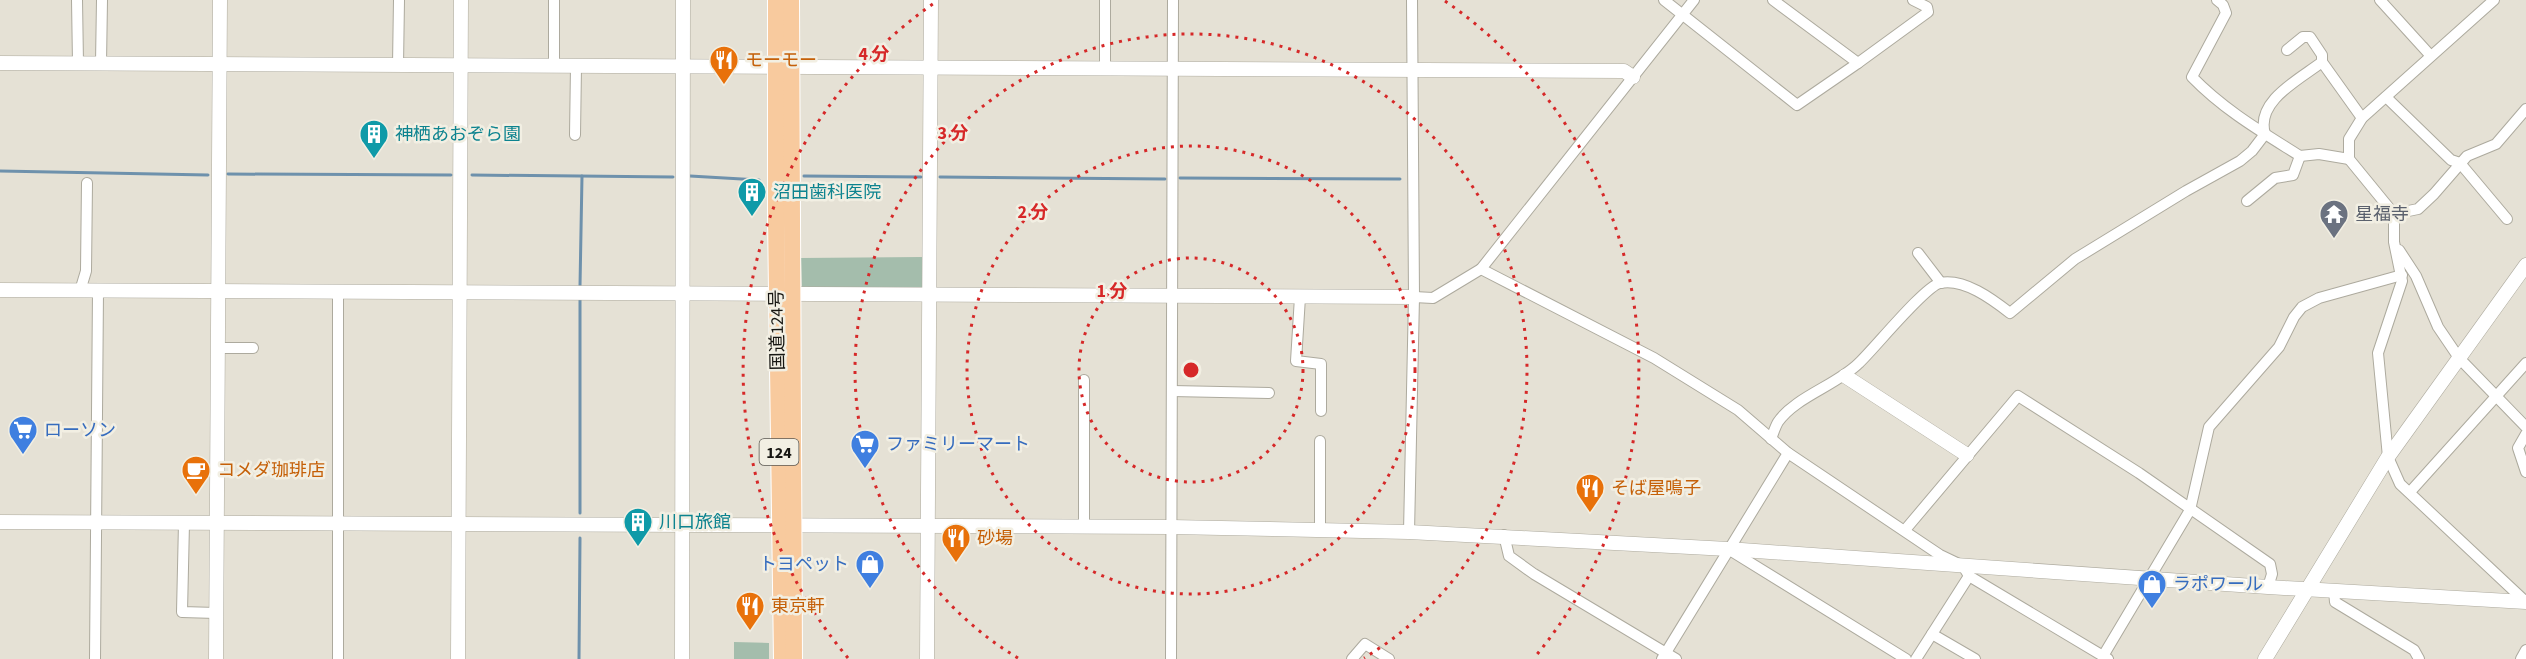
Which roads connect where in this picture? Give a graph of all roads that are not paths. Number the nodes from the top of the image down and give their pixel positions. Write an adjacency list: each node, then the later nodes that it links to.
1 (77, 0): 26 (street)
2 (102, 0): 27 (street)
3 (220, 0): 29 (street)
4 (399, 0): 30 (street)
5 (461, 0): 31 (street)
6 (554, 0): 32 (street)
7 (683, 0): 34 (street)
8 (776, 0): 35 (highway, 国道124号 / 124)
9 (791, 0): 35 (highway, 国道124号 / 124)
10 (931, 0): 36 (street)
11 (1105, 0): 37 (street)
12 (1173, 0): 38 (street)
13 (1412, 0): 39 (street)
14 (1664, 0): 21 (street)
15 (1694, 0): 21 (street)
16 (1773, 0): 28 (street)
17 (1913, 0): 28 (street)
18 (2217, 0): 44 (street)
19 (2380, 0): 23 (street)
20 (2494, 0): 23 (street)
21 (1682, 15): 28 (street); 40 (street)
22 (2287, 50): 24 (street)
23 (2430, 55): 41 (street)
24 (2322, 62): 43 (street); 44 (street)
25 (0, 63): 26 (street)
26 (78, 63): 27 (street)
27 (101, 63): 29 (street)
28 (1858, 63)
29 (219, 64): 30 (street); 62 (street)
30 (398, 65): 31 (street)
31 (461, 65): 32 (street); 64 (street)
32 (554, 66): 33 (street)
33 (576, 66): 34 (street); 45 (street)
34 (683, 66): 35 (street); 66 (street)
35 (784, 67): 36 (street); 65 (highway, 国道124号 / 124)
36 (931, 68): 37 (street); 67 (street)
37 (1105, 69): 38 (street)
38 (1173, 69): 39 (street); 68 (street)
39 (1413, 70): 40 (street); 70 (street)
40 (1633, 77): 56 (street)
41 (2386, 97): 43 (street); 48 (street)
42 (2526, 110): 48 (street)
43 (2362, 118): 47 (street)
44 (2265, 134): 46 (street); 58 (street)
45 (575, 135)
46 (2301, 156): 47 (street); 50 (street)
47 (2349, 159): 51 (street)
48 (2460, 163): 51 (street); 52 (street)
49 (87, 183): 60 (street)
50 (2247, 201)
51 (2394, 214): 53 (street)
52 (2507, 219)
53 (2394, 242): 57 (street); 73 (street)
54 (1918, 253): 58 (street)
55 (2526, 265): 73 (street)
56 (1480, 269): 70 (street); 83 (street)
57 (2402, 275): 87 (street); 90 (street)
58 (1941, 283): 75 (street)
59 (0, 290): 60 (street)
60 (80, 291): 61 (street)
61 (98, 291): 62 (street); 92 (street)
62 (218, 292): 63 (street); 71 (street)
63 (338, 293): 64 (street); 95 (street)
64 (459, 293): 66 (street); 96 (street)
65 (784, 293): 66 (street); 67 (street); 98 (highway, 国道124号 / 124)
66 (683, 294): 97 (street)
67 (929, 296): 68 (street); 99 (street)
68 (1173, 296): 69 (street); 77 (street)
69 (1300, 297): 70 (street); 80 (street)
70 (1414, 297): 104 (street)
71 (217, 348): 72 (street); 94 (street)
72 (253, 348)
73 (2459, 358): 79 (street); 87 (street)
74 (2526, 363): 79 (street)
75 (1845, 376): 83 (street); 86 (street)
76 (1084, 380): 100 (street)
77 (1172, 391): 78 (street); 101 (street)
78 (1269, 393)
79 (2495, 398): 81 (street); 89 (street)
80 (1321, 411)
81 (2526, 428)
82 (2526, 434): 88 (street)
83 (1771, 439): 85 (street)
84 (1320, 441): 102 (street)
85 (1788, 453): 103 (street); 106 (street)
86 (1967, 455): 90 (street); 103 (street)
87 (2388, 458): 89 (street); 110 (street)
88 (2526, 472)
89 (2410, 492): 112 (street)
90 (2190, 510): 108 (street); 109 (street)
91 (0, 522): 92 (street)
92 (96, 522): 93 (street); 118 (street)
93 (184, 523): 94 (street); 113 (street)
94 (217, 524): 95 (street); 113 (street)
95 (340, 524): 96 (street); 120 (street)
96 (458, 525): 97 (street); 121 (street)
97 (682, 526): 98 (street); 122 (street)
98 (787, 526): 99 (street); 123 (highway, 国道124号 / 124); 124 (highway, 国道124号 / 124)
99 (928, 527): 100 (street); 125 (street)
100 (1084, 527): 101 (street)
101 (1171, 527): 102 (street); 126 (street)
102 (1320, 529): 104 (street)
103 (1905, 530): 107 (street)
104 (1409, 531): 105 (street)
105 (1504, 536): 106 (street); 116 (street)
106 (1728, 549): 107 (street); 116 (street); 130 (street)
107 (1966, 571): 108 (street); 114 (street); 117 (street)
108 (2148, 578): 109 (street); 117 (street)
109 (2268, 587): 110 (street)
110 (2307, 589): 111 (street); 133 (street)
111 (2334, 591): 112 (street); 134 (street)
112 (2526, 602)
113 (216, 613): 119 (street)
114 (1932, 634): 131 (street); 132 (street)
115 (2526, 650): 135 (street)
116 (1664, 656): 129 (street)
117 (2105, 658)
118 (95, 659)
119 (216, 659)
120 (338, 659)
121 (458, 659)
122 (682, 659)
123 (782, 659)
124 (794, 659)
125 (927, 659)
126 (1171, 659)
127 (1352, 659): 128 (street)
128 (1389, 659)
129 (1676, 659)
130 (1906, 659)
131 (1916, 659)
132 (1975, 659)
133 (2265, 659)
134 (2419, 659)
135 (2521, 659)

